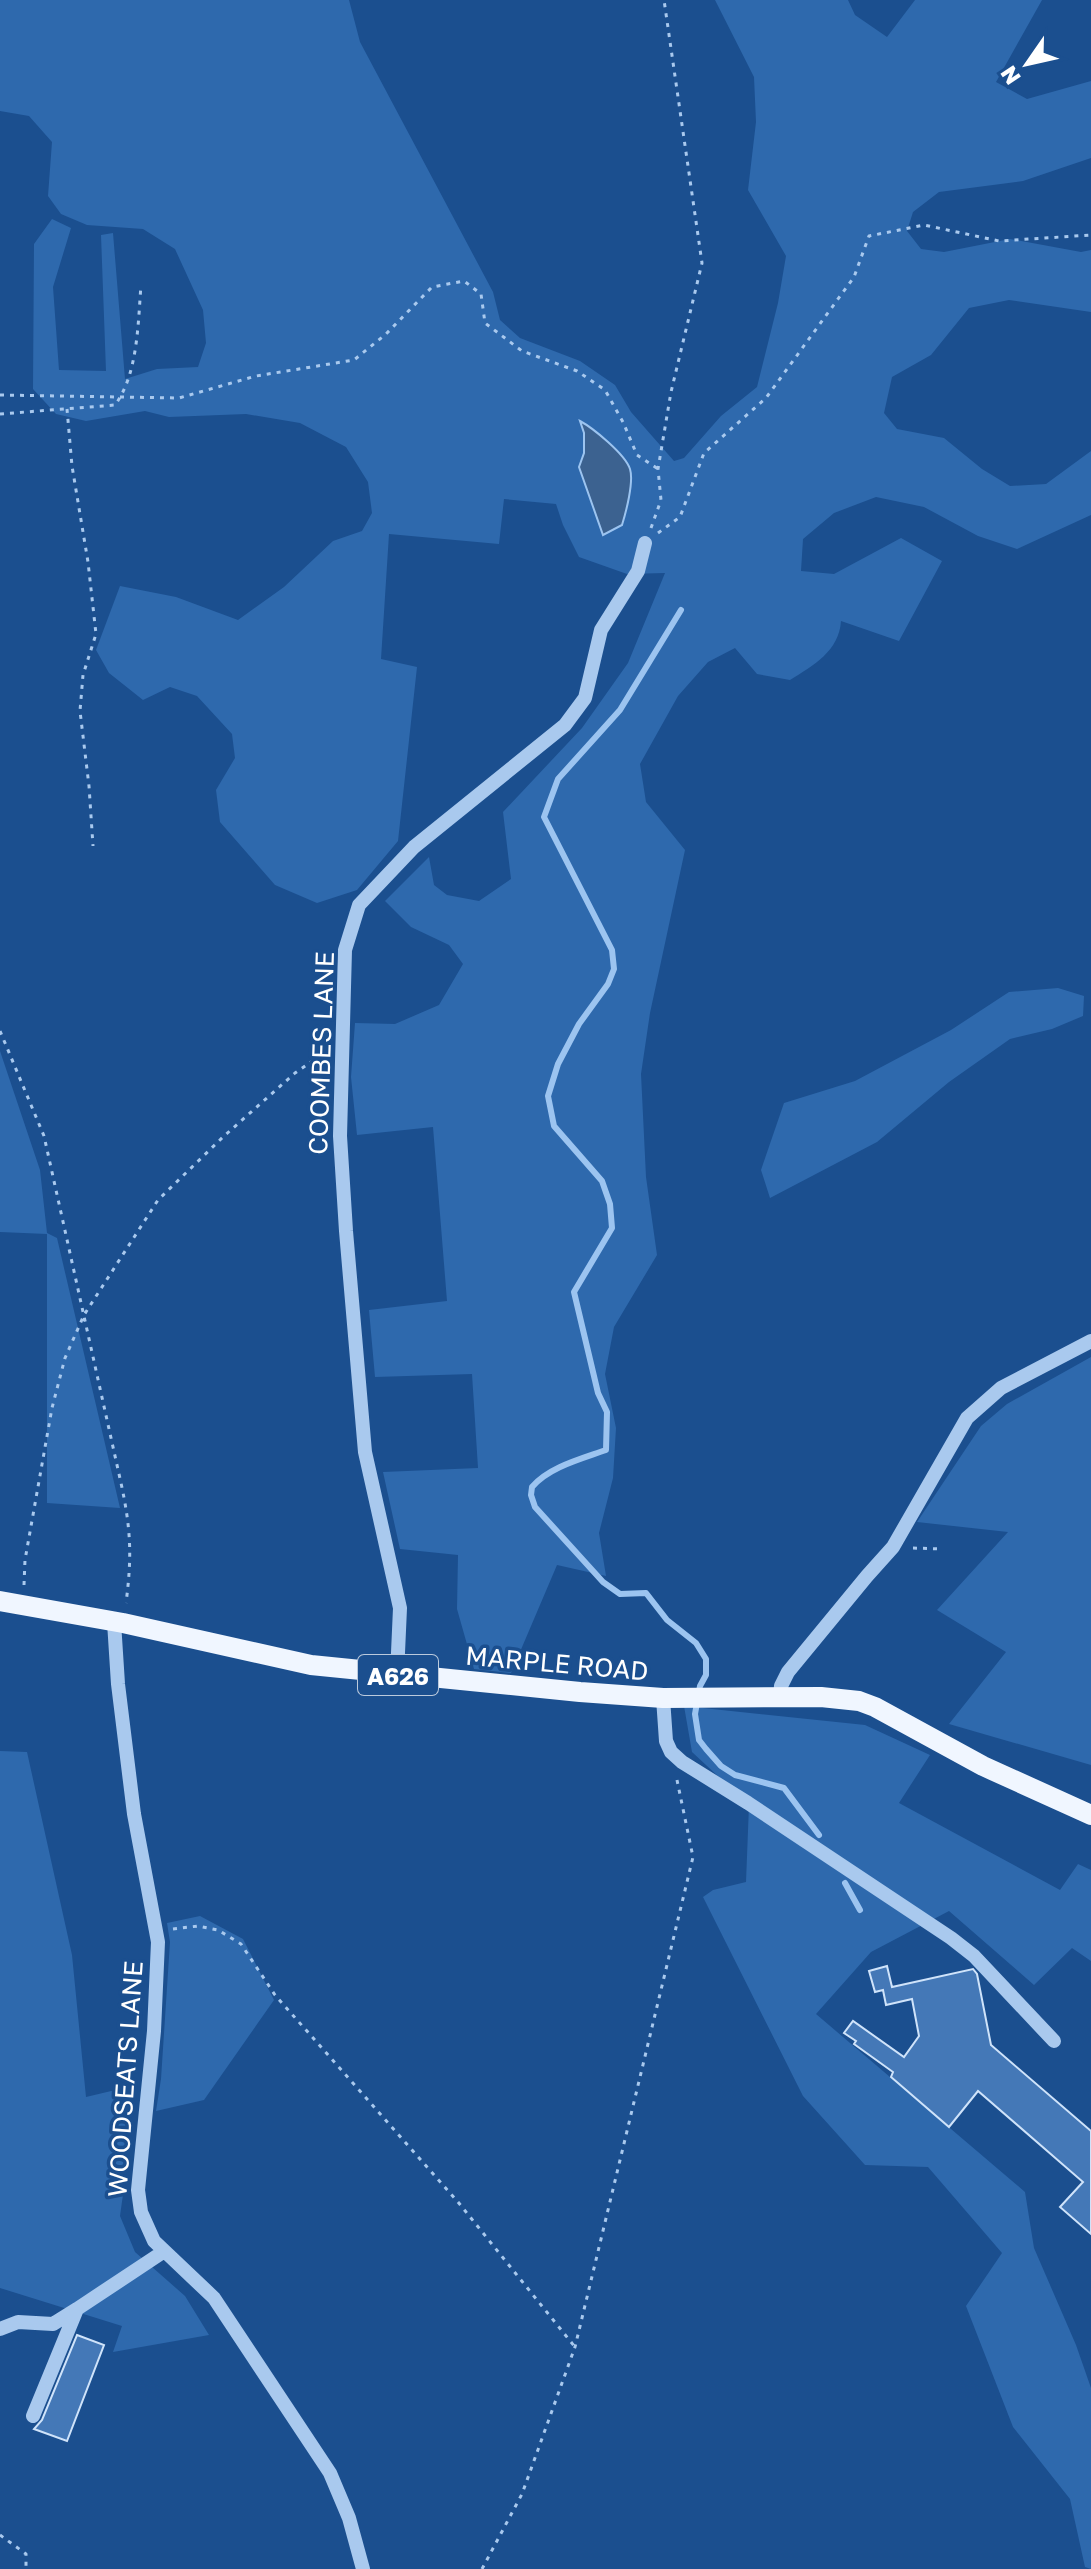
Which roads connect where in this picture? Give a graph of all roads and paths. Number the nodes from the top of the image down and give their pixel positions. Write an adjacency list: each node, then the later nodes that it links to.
1 (664, 0): 8 (path)
2 (1091, 235): 9 (path)
3 (141, 285): 5 (path)
4 (0, 395): 5 (path)
5 (120, 398): 6 (path); 8 (path)
6 (67, 409): 7 (path); 10 (path)
7 (0, 414)
8 (658, 469): 9 (path)
9 (645, 543): 12 (street, COOMBES LANE)
10 (93, 846)
11 (0, 1031): 13 (path)
12 (341, 1040): 13 (path); 20 (street, COOMBES LANE)
13 (84, 1315): 18 (path); 19 (path)
14 (1091, 1341): 15 (street)
15 (893, 1547): 16 (path); 21 (street)
16 (941, 1549)
17 (0, 1601): 18 (main road, MARPLE ROAD / A626)
18 (23, 1605): 19 (main road, MARPLE ROAD / A626)
19 (118, 1622): 20 (main road, MARPLE ROAD / A626); 25 (street, WOODSEATS LANE)
20 (397, 1675): 22 (main road, MARPLE ROAD / A626)
21 (780, 1696): 22 (main road, MARPLE ROAD / A626); 24 (main road, MARPLE ROAD / A626)
22 (663, 1698): 23 (street)
23 (671, 1752): 26 (street); 30 (path)
24 (1091, 1815)
25 (156, 1931): 27 (street, WOODSEATS LANE); 30 (path)
26 (1054, 2041)
27 (163, 2252): 28 (street); 34 (street, WOODSEATS LANE)
28 (77, 2309): 29 (street); 31 (street)
29 (0, 2329)
30 (575, 2347): 35 (path)
31 (33, 2416)
32 (0, 2535): 33 (path)
33 (26, 2569)
34 (363, 2569)
35 (482, 2569)

